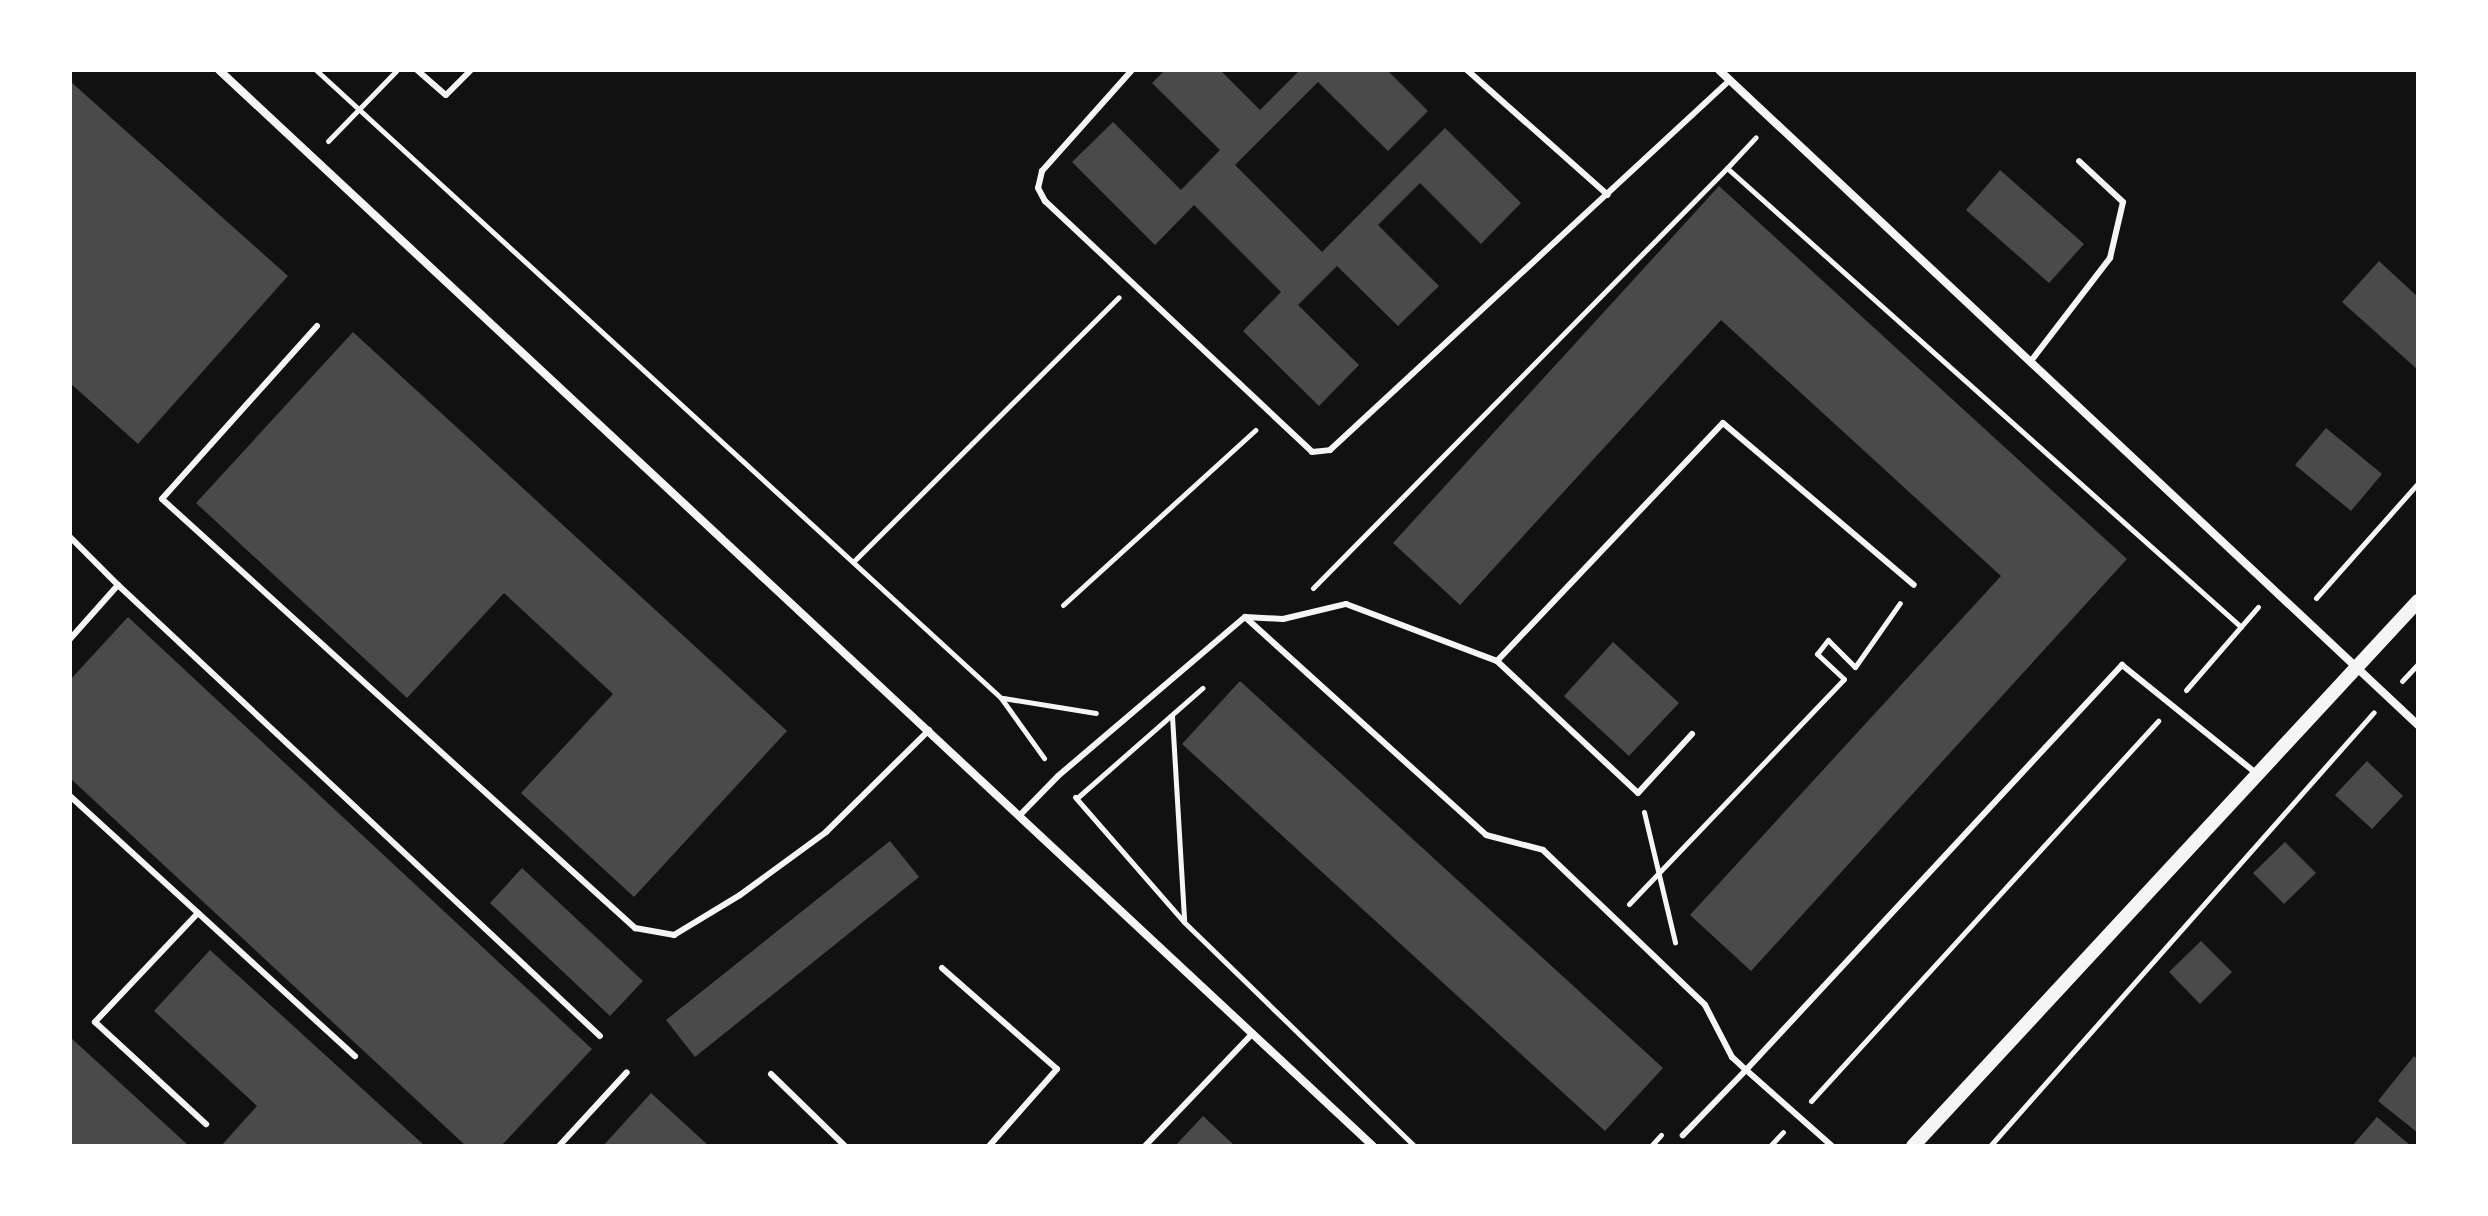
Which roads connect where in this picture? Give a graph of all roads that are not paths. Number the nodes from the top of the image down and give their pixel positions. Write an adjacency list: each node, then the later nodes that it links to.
1 (219, 70): 21 (street)
2 (417, 70): 3 (lane)
3 (471, 70)
4 (1132, 70): 9 (lane)
5 (1467, 70): 9 (lane)
6 (1719, 70): 7 (street)
7 (1730, 80): 9 (lane); 11 (street)
8 (2079, 161): 11 (lane)
9 (1608, 195)
10 (317, 326): 21 (lane)
11 (2031, 361): 19 (street)
12 (70, 537): 13 (lane)
13 (118, 585): 17 (lane); 29 (lane)
14 (1914, 585): 18 (lane)
15 (2418, 601): 19 (street)
16 (1245, 617): 18 (lane); 25 (lane); 31 (lane)
17 (70, 639)
18 (1497, 661): 22 (lane)
19 (2358, 666): 20 (street); 23 (street)
20 (2418, 725)
21 (929, 730): 25 (street)
22 (1692, 734)
23 (2257, 774): 31 (lane); 42 (street)
24 (70, 796): 26 (lane)
25 (1020, 815): 28 (street)
26 (198, 913): 30 (lane); 34 (lane)
27 (942, 968): 38 (lane)
28 (1253, 1033): 39 (lane); 40 (street)
29 (600, 1036)
30 (355, 1056)
31 (1746, 1070): 35 (lane); 41 (lane)
32 (627, 1072): 36 (lane)
33 (771, 1074): 37 (lane)
34 (206, 1124)
35 (1683, 1135)
36 (559, 1146)
37 (845, 1146)
38 (989, 1146)
39 (1145, 1146)
40 (1373, 1146)
41 (1832, 1146)
42 (1913, 1146)

